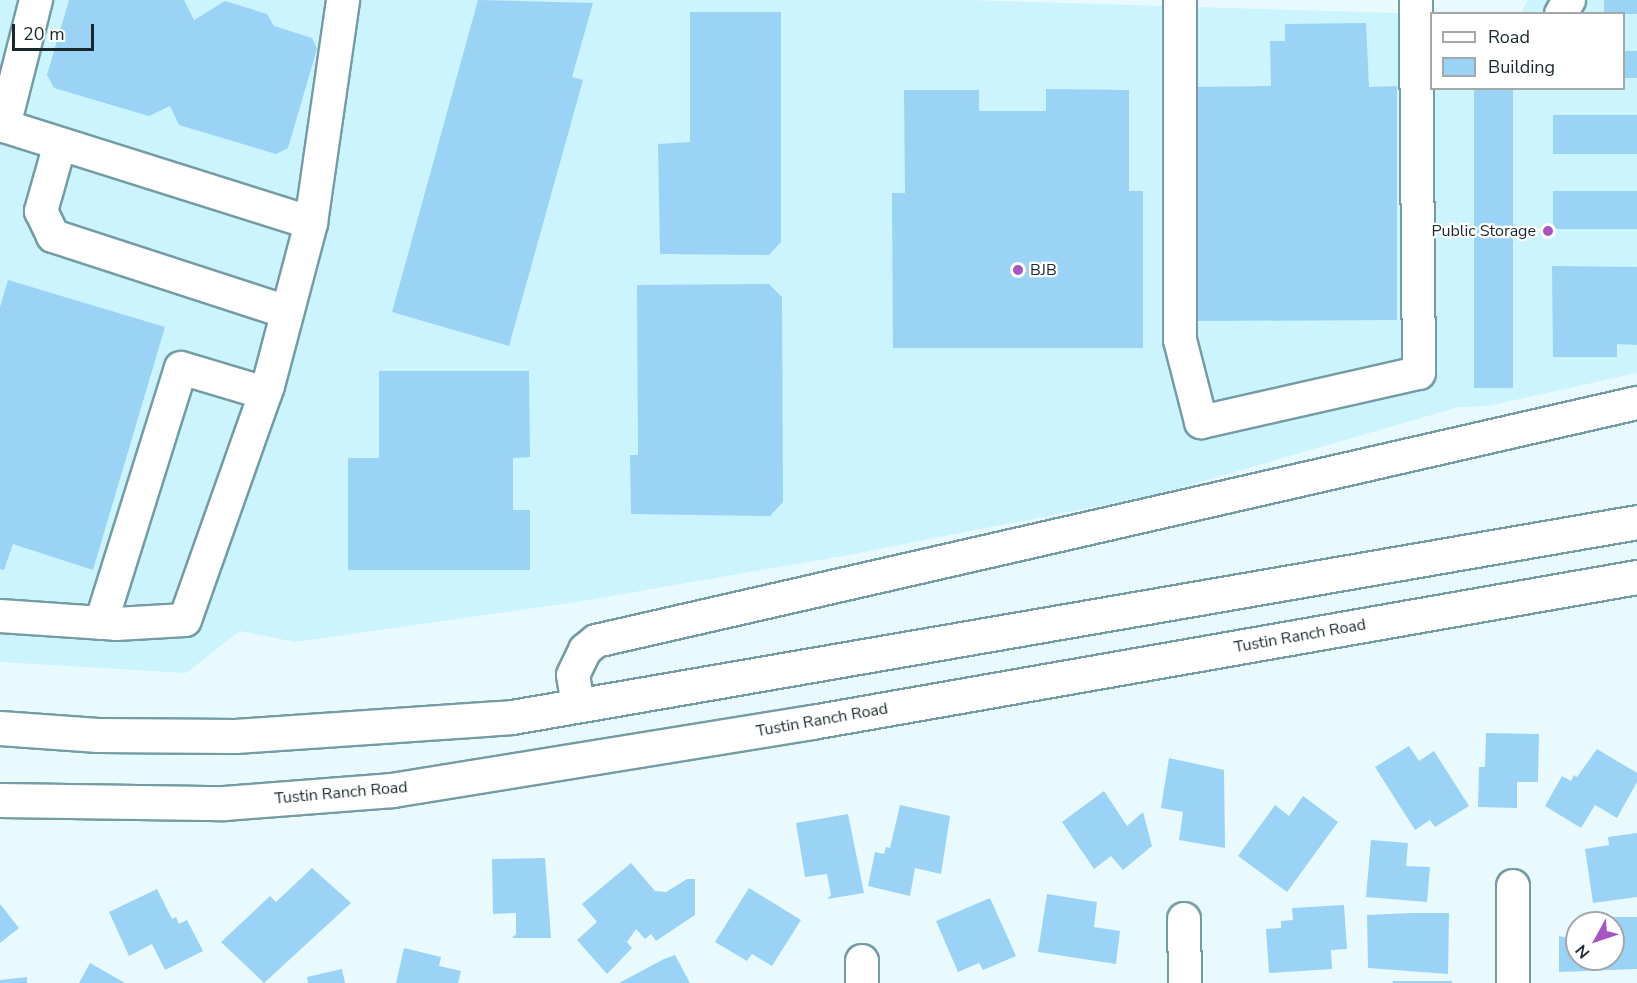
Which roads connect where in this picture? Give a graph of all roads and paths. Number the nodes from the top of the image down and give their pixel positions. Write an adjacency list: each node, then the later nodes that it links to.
1 (36, 0): 5 (street)
2 (343, 0): 7 (street)
3 (1180, 0): 4 (street)
4 (1416, 0)
5 (2, 131): 6 (street)
6 (60, 144): 7 (street); 8 (street)
7 (311, 223): 8 (street)
8 (287, 312): 9 (street)
9 (265, 393): 14 (street); 14 (street)
10 (1637, 402): 15 (street)
11 (1637, 522): 15 (main road)
12 (1637, 577): 17 (main road, Tustin Ranch Road)
13 (0, 616): 14 (street)
14 (101, 624)
15 (578, 706): 16 (main road)
16 (0, 728)
17 (0, 800)
18 (1513, 886): 21 (street)
19 (1184, 919): 20 (street)
20 (1185, 983)
21 (1513, 983)

